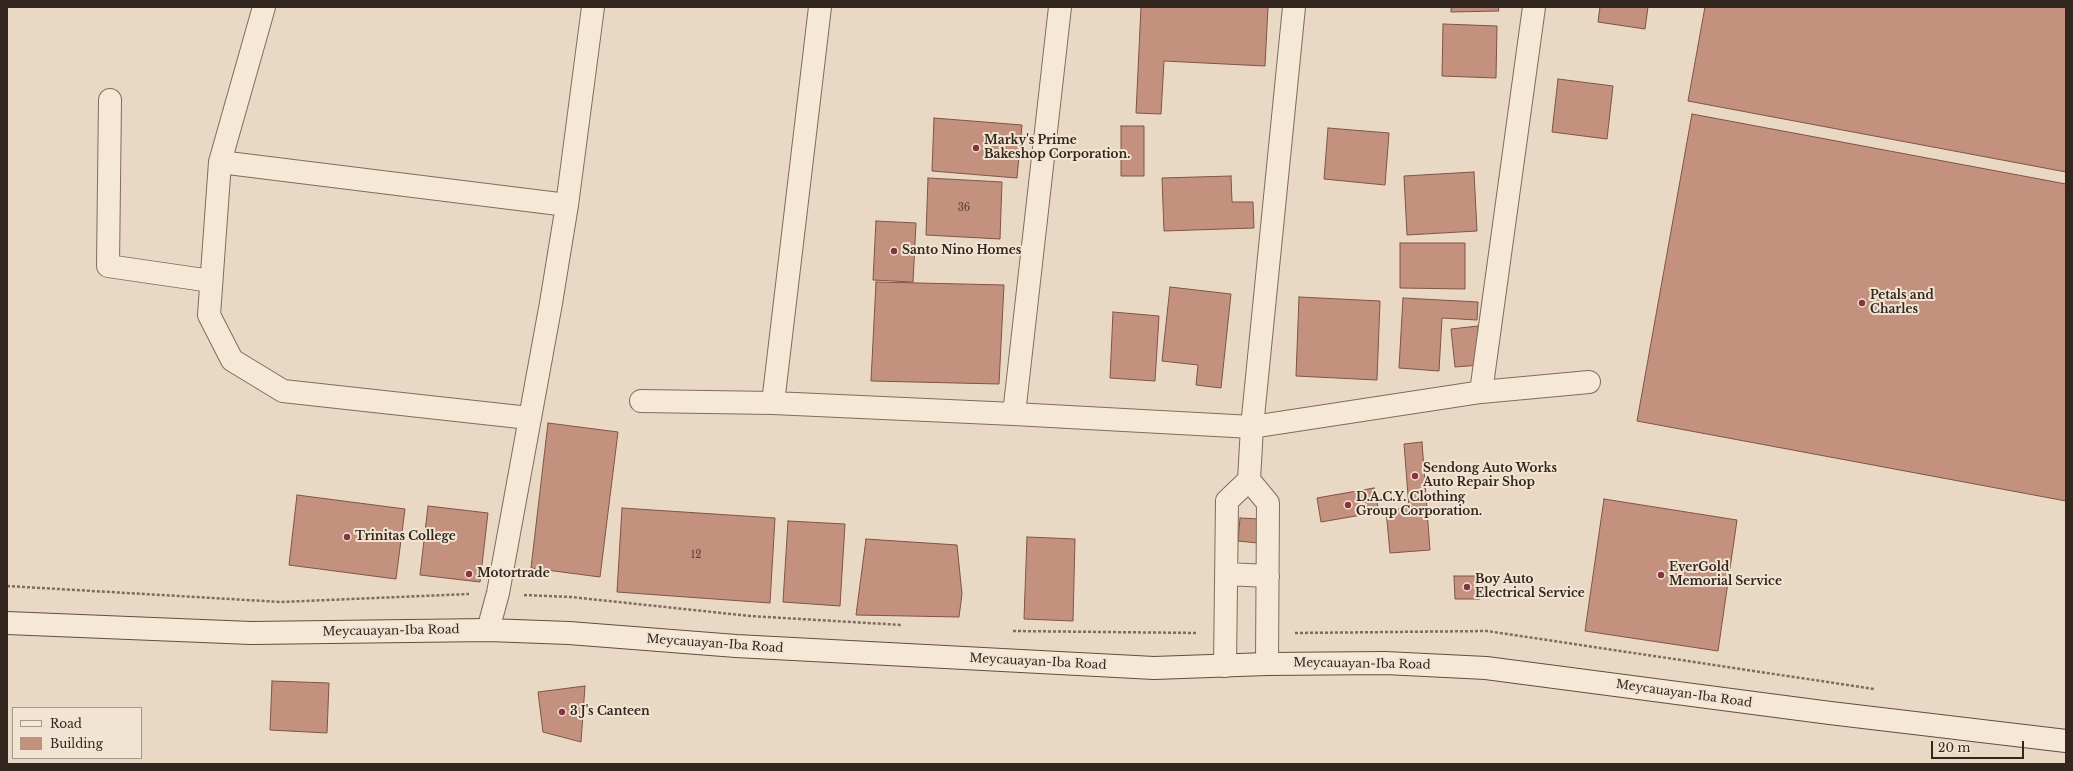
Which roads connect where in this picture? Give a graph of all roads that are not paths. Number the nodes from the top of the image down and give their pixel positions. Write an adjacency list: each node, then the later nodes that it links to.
1 (264, 7): 8 (street)
2 (593, 7): 9 (street)
3 (820, 7): 14 (street)
4 (1060, 7): 15 (street)
5 (1294, 7): 17 (street)
6 (1534, 7): 12 (street)
7 (110, 100): 10 (street)
8 (220, 162): 9 (street); 10 (street)
9 (567, 205): 16 (street)
10 (211, 281): 16 (street)
11 (1589, 382): 12 (street)
12 (1481, 392): 17 (street)
13 (641, 401): 14 (street)
14 (773, 403): 15 (street)
15 (1014, 414): 17 (street)
16 (529, 418): 22 (street)
17 (1252, 428): 18 (street)
18 (1249, 480): 19 (street); 20 (street)
19 (1227, 574): 20 (street); 24 (street)
20 (1268, 576): 23 (street)
21 (7, 623): 22 (street, Meycauayan-Iba Road)
22 (488, 630): 24 (street, Meycauayan-Iba Road)
23 (1267, 664): 24 (street, Meycauayan-Iba Road); 25 (street, Meycauayan-Iba Road)
24 (1225, 666)
25 (2066, 741)

